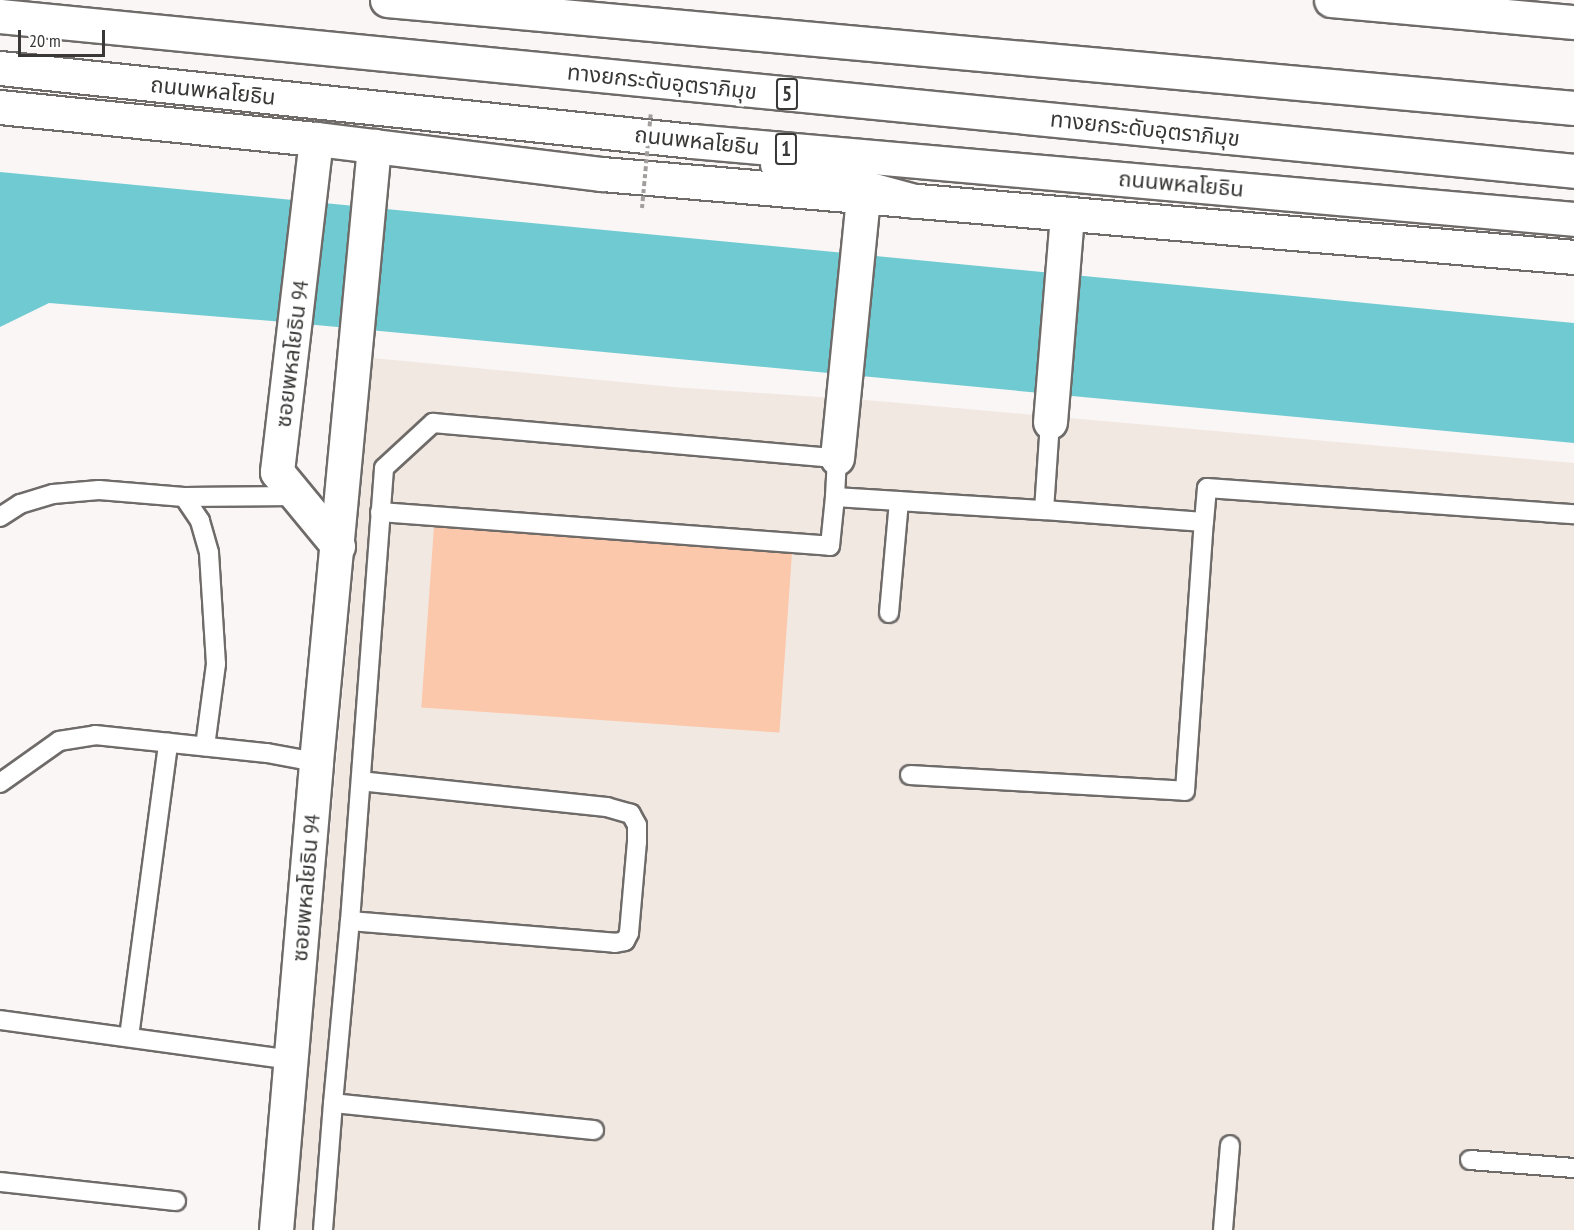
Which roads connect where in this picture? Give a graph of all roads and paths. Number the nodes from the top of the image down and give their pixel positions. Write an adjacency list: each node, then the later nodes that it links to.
1 (387, 0): 7 (main road, bridge)
2 (436, 0): 7 (main road)
3 (1331, 0): 5 (main road)
4 (0, 16): 12 (main road, ทางยกระดับอุตราภิมุข / 5, bridge)
5 (1574, 22)
6 (0, 68): 10 (main road, ถนนพหลโยธิน / 1)
7 (1574, 106)
8 (0, 107): 9 (main road, ถนนพหลโยธิน / 1)
9 (315, 139): 11 (main road, ถนนพหลโยธิน / 1); 20 (main road, ซอยพหลโยธิน 94)
10 (692, 141): 13 (main road); 15 (main road, ถนนพหลโยธิน / 1)
11 (374, 146): 14 (main road, ถนนพหลโยธิน / 1); 29 (main road, ซอยพหลโยธิน 94)
12 (1574, 171)
13 (914, 201): 14 (main road, ถนนพหลโยธิน / 1); 16 (main road, ถนนพหลโยธิน / 1)
14 (861, 209): 19 (main road)
15 (1574, 219)
16 (1067, 228): 17 (main road, ถนนพหลโยธิน / 1); 18 (main road)
17 (1574, 257)
18 (1050, 422): 24 (lane)
19 (837, 458): 22 (lane); 25 (lane)
20 (296, 496): 21 (lane); 29 (main road, ซอยพหลโยธิน 94)
21 (184, 497): 27 (lane); 32 (lane)
22 (835, 497): 23 (lane); 25 (lane)
23 (899, 501): 24 (lane); 30 (lane)
24 (1044, 510): 28 (lane)
25 (380, 512): 35 (lane)
26 (1574, 514): 28 (lane)
27 (0, 517)
28 (1204, 522): 34 (lane)
29 (338, 546): 33 (main road, ซอยพหลโยธิน 94)
30 (889, 613)
31 (168, 743): 32 (lane); 36 (lane); 39 (lane)
32 (205, 746): 33 (lane)
33 (316, 762): 40 (main road, ซอยพหลโยธิน 94)
34 (910, 775)
35 (360, 781): 37 (lane); 37 (lane)
36 (0, 783)
37 (350, 921): 41 (lane)
38 (0, 1020): 39 (lane)
39 (129, 1037): 40 (lane)
40 (292, 1060): 48 (main road, ซอยพหลโยธิน 94)
41 (333, 1103): 42 (lane); 49 (lane)
42 (594, 1130)
43 (1230, 1145): 50 (lane)
44 (1470, 1160): 45 (lane)
45 (1574, 1168)
46 (0, 1182): 47 (lane)
47 (176, 1201)
48 (276, 1230)
49 (323, 1230)
50 (1223, 1230)

